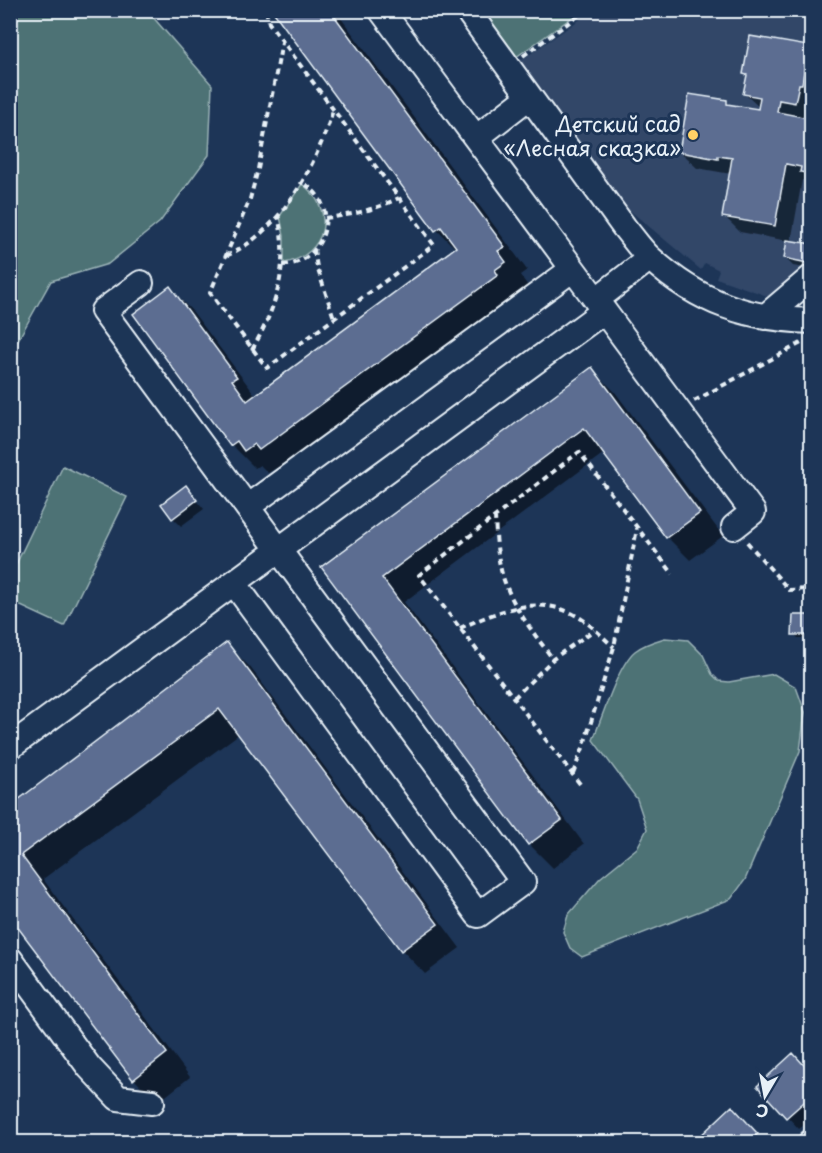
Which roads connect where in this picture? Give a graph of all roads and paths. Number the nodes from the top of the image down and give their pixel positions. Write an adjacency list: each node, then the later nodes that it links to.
1 (266, 10): 5 (path)
2 (381, 10): 9 (street)
3 (466, 10): 6 (street)
4 (586, 10): 6 (path)
5 (282, 42): 8 (path); 15 (path)
6 (508, 67): 7 (street)
7 (529, 97): 9 (street); 16 (street)
8 (333, 109): 10 (path); 11 (path)
9 (476, 138): 18 (street)
10 (302, 182): 12 (path); 13 (path)
11 (399, 198): 13 (path); 23 (path)
12 (278, 215): 15 (path); 17 (path)
13 (325, 218): 14 (path)
14 (314, 250): 17 (path); 23 (path)
15 (226, 256): 26 (path)
16 (650, 258): 21 (street); 22 (street)
17 (283, 265): 26 (path)
18 (573, 269): 21 (street); 28 (street)
19 (812, 277): 22 (street)
20 (141, 284): 28 (street)
21 (600, 306): 27 (street); 32 (street)
22 (765, 317): 24 (street)
23 (334, 318): 26 (path)
24 (812, 321)
25 (812, 337): 27 (path)
26 (252, 350)
27 (678, 410): 30 (street)
28 (247, 507): 32 (street)
29 (495, 516): 31 (path); 36 (path); 37 (path)
30 (734, 527): 35 (path)
31 (637, 528): 33 (path); 39 (path)
32 (279, 551): 34 (street); 34 (street)
33 (673, 574)
34 (234, 583): 42 (street)
35 (812, 589)
36 (517, 606): 37 (path); 38 (path); 40 (path)
37 (460, 628): 41 (path)
38 (594, 630): 39 (path); 40 (path)
39 (614, 647): 43 (path)
40 (553, 659): 41 (path)
41 (514, 698): 43 (path)
42 (10, 747)
43 (573, 774): 44 (path)
44 (580, 784)
45 (10, 959): 46 (street)
46 (152, 1102)

